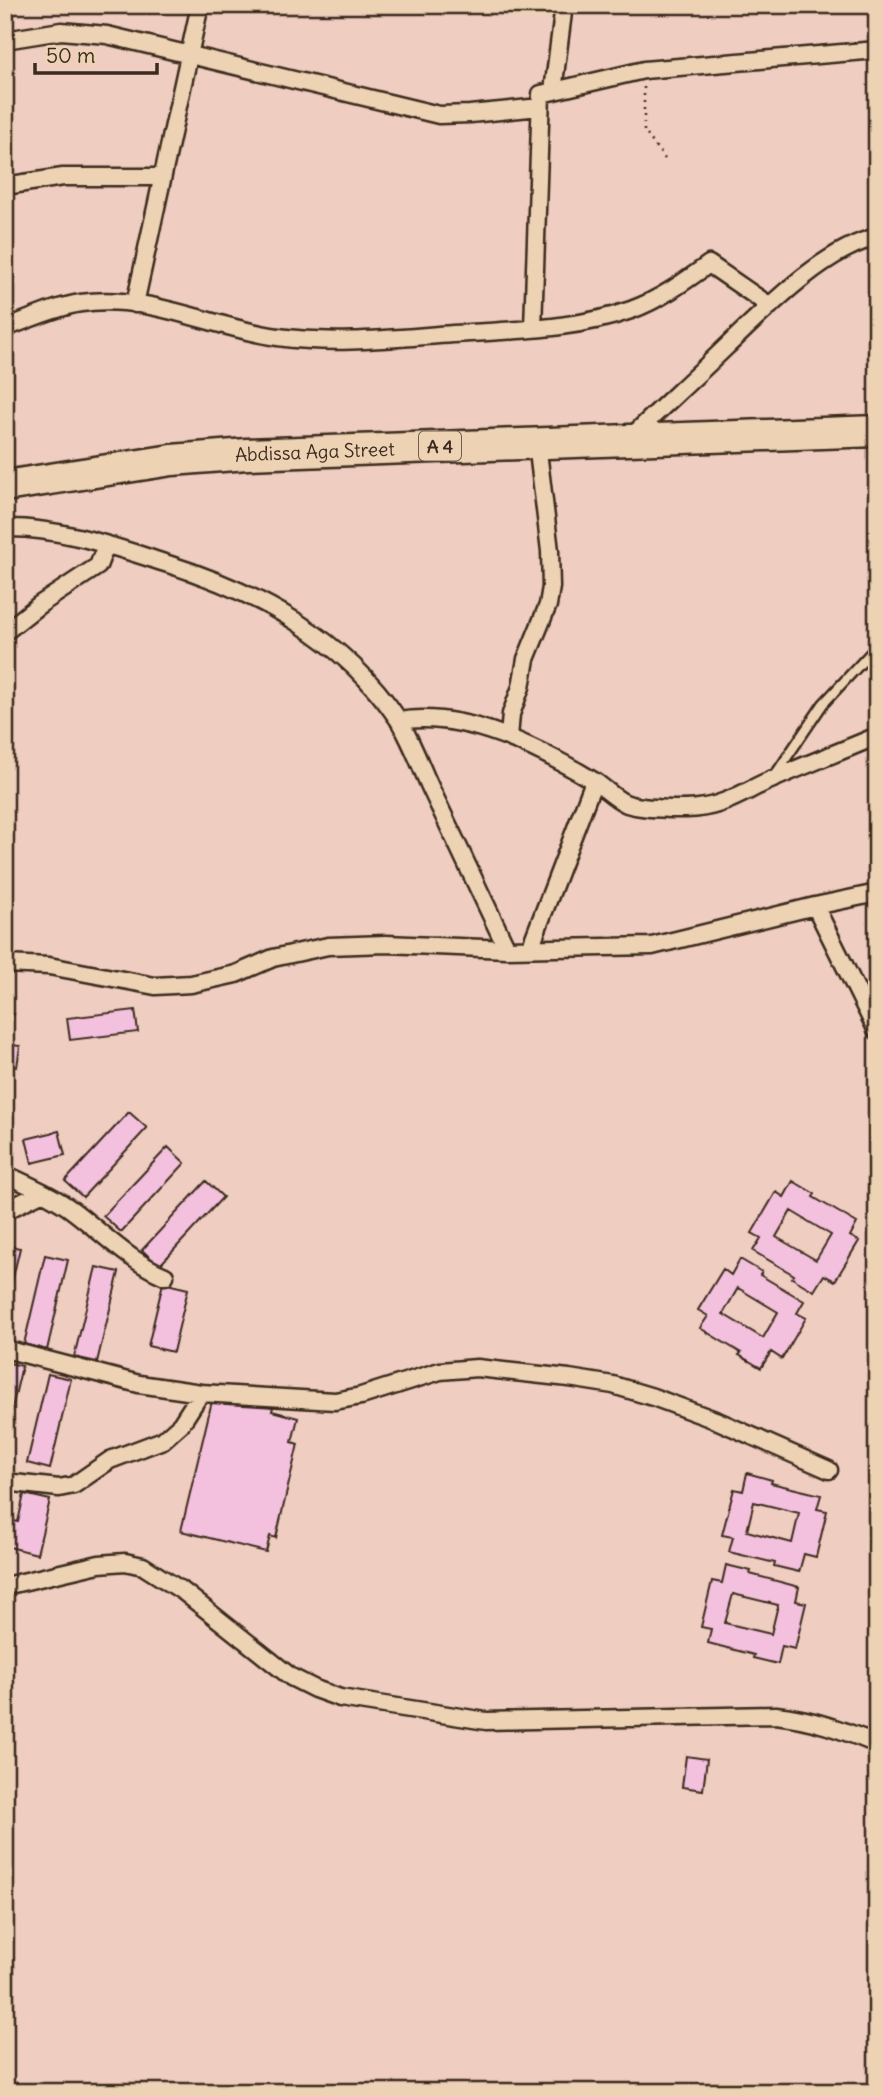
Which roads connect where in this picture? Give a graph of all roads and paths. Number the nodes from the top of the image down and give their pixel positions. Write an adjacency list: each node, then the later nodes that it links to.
1 (200, 5): 5 (street)
2 (564, 5): 7 (street)
3 (5, 40): 5 (street)
4 (877, 50): 6 (street)
5 (188, 52): 8 (street); 10 (street)
6 (644, 70): 7 (street); 9 (path)
7 (553, 91): 8 (street)
8 (540, 107): 16 (street)
9 (664, 159)
10 (161, 177): 11 (street); 13 (street)
11 (5, 186)
12 (877, 237): 14 (street)
13 (135, 304): 15 (street); 16 (street)
14 (770, 306): 16 (street); 18 (street)
15 (5, 328)
16 (533, 328)
17 (877, 430): 18 (highway, Abdissa Aga Street / A 4)
18 (629, 439): 19 (highway, Abdissa Aga Street / A 4)
19 (537, 443): 20 (highway, Abdissa Aga Street / A 4); 27 (street)
20 (5, 486)
21 (5, 528): 22 (street)
22 (106, 545): 23 (street); 25 (street)
23 (9, 625)
24 (877, 646): 28 (lane)
25 (399, 721): 27 (street); 33 (street)
26 (877, 736): 28 (street)
27 (509, 737): 29 (street)
28 (772, 779): 29 (street)
29 (594, 781): 32 (street)
30 (877, 893): 31 (street)
31 (815, 906): 32 (street); 35 (street)
32 (530, 948): 33 (street)
33 (507, 949): 34 (street)
34 (5, 964)
35 (877, 1031)
36 (5, 1174): 37 (street)
37 (43, 1192): 38 (street); 39 (street)
38 (5, 1211)
39 (165, 1276)
40 (5, 1349): 41 (street)
41 (201, 1393): 42 (street); 43 (street)
42 (829, 1470)
43 (5, 1482)
44 (5, 1587): 45 (street)
45 (877, 1744)

